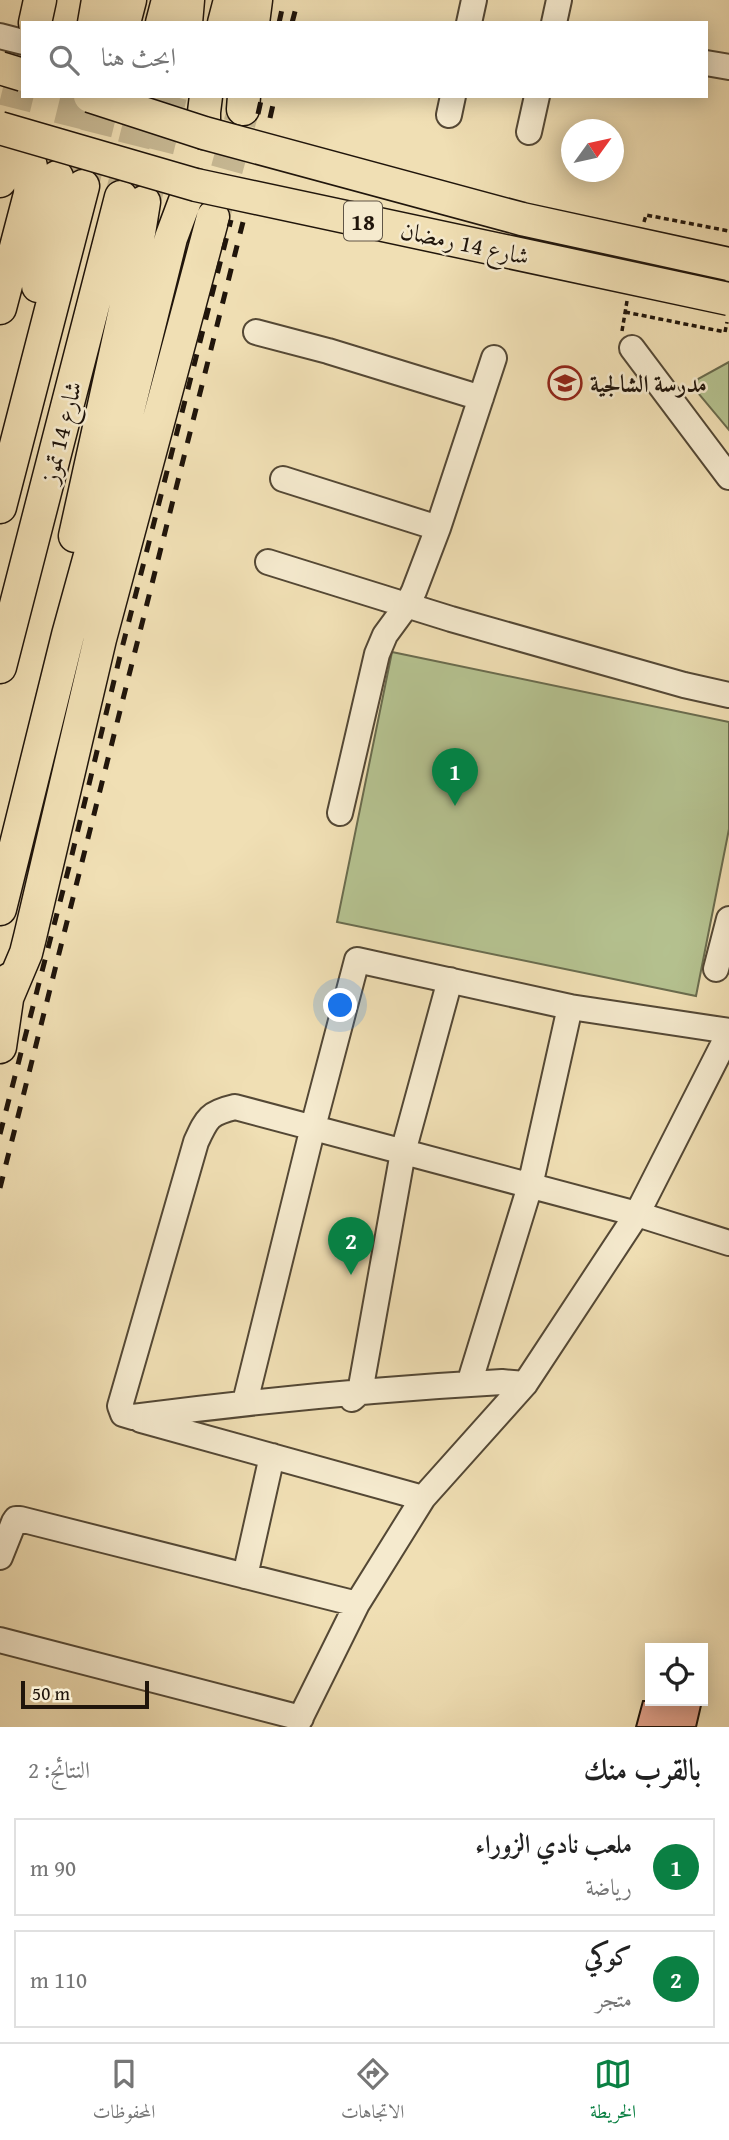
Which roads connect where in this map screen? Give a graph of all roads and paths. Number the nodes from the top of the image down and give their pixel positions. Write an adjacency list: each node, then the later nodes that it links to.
1 (40, 0): 11 (main road)
2 (81, 0): 12 (main road)
3 (98, 0): 13 (main road)
4 (130, 0): 14 (main road)
5 (168, 0): 15 (main road)
6 (188, 0): 16 (main road)
7 (230, 0): 17 (main road)
8 (256, 0): 18 (main road)
9 (474, 0): 19 (street)
10 (559, 0): 20 (street)
11 (35, 21)
12 (76, 21)
13 (94, 21)
14 (125, 21)
15 (163, 21)
16 (186, 21)
17 (225, 21)
18 (253, 21)
19 (469, 21)
20 (554, 21)
21 (0, 36): 22 (street)
22 (21, 41)
23 (708, 63): 24 (street)
24 (729, 67)
25 (0, 68): 26 (main road, bridge)
26 (21, 74)
27 (96, 98): 31 (main road, شارع 14 رمضان / 18, bridge)
28 (206, 98): 31 (main road)
29 (537, 98): 30 (street)
30 (529, 132)
31 (204, 133): 38 (main road, شارع 14 رمضان / 18, bridge)
32 (5, 160): 34 (main road, شارع 14 رمضان / 18, bridge); 39 (main road)
33 (70, 181): 49 (main road, شارع 14 تموز)
34 (196, 185): 40 (main road, شارع 14 رمضان / 18, bridge); 48 (main road)
35 (646, 215): 37 (path)
36 (213, 217): 61 (main road)
37 (729, 231)
38 (729, 264)
39 (0, 308)
40 (728, 311): 41 (path)
41 (625, 312)
42 (256, 331): 45 (street)
43 (632, 348): 46 (street)
44 (494, 358): 45 (street)
45 (481, 398): 50 (street)
46 (729, 477)
47 (283, 479): 50 (street)
48 (110, 482): 55 (main road); 61 (main road)
49 (0, 507)
50 (438, 528): 52 (street)
51 (268, 562): 52 (street)
52 (407, 605): 54 (street); 56 (street)
53 (0, 667): 55 (main road, شارع 14 تموز)
54 (729, 695)
55 (39, 752): 57 (main road)
56 (340, 813)
57 (0, 909)
58 (729, 919): 59 (street)
59 (716, 969)
60 (450, 980): 62 (street); 65 (street); 66 (street)
61 (7, 998): 64 (main road)
62 (570, 1007): 63 (street); 67 (street)
63 (729, 1032): 68 (street)
64 (0, 1047)
65 (313, 1128): 66 (street); 73 (street); 74 (street)
66 (402, 1152): 67 (street); 72 (street)
67 (530, 1186): 68 (street); 70 (street)
68 (637, 1214): 69 (street); 71 (street)
69 (729, 1242)
70 (469, 1384): 71 (street); 72 (street)
71 (525, 1384): 76 (street)
72 (356, 1395): 73 (street)
73 (245, 1402): 74 (street)
74 (133, 1418): 75 (street)
75 (272, 1455): 76 (street); 78 (street)
76 (423, 1498): 79 (street)
77 (0, 1557): 78 (street)
78 (245, 1576): 79 (street)
79 (357, 1604): 81 (street)
80 (0, 1640): 81 (street)
81 (299, 1723)

